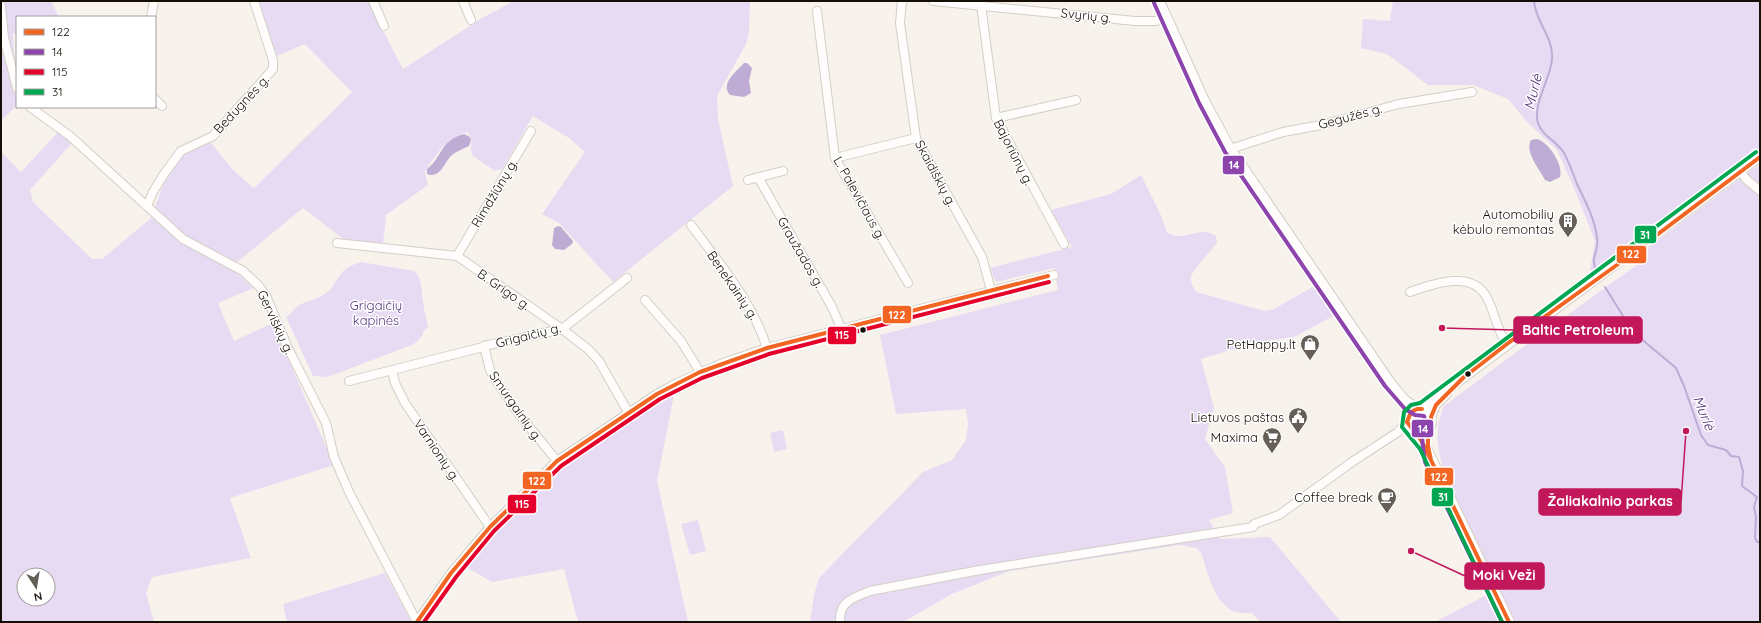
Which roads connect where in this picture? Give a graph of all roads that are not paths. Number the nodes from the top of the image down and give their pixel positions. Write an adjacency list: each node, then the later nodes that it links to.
1 (154, 1): 11 (street)
2 (254, 1): 32 (street, Bedugnės g.)
3 (373, 1): 14 (street)
4 (464, 1): 13 (street)
5 (902, 1): 23 (street, Skaidiškių g.)
6 (933, 1): 8 (street, Svyrių g.)
7 (1159, 1): 12 (main road)
8 (981, 5): 12 (street, Svyrių g.); 21 (street, Bajoriūnų g.)
9 (1, 6): 15 (street)
10 (817, 12): 26 (street, L. Palevičiaus g.)
11 (151, 16)
12 (1166, 19): 24 (main road)
13 (471, 20)
14 (384, 26)
15 (16, 84)
16 (1472, 92): 24 (street, Gegužės g.)
17 (156, 100): 19 (street)
18 (1076, 100): 21 (street)
19 (162, 106)
20 (31, 108): 32 (street, Gerviškių g.)
21 (996, 118): 35 (street, Bajoriūnų g.)
22 (531, 131): 36 (street, Rimdžiūnų g.)
23 (916, 138): 26 (street); 40 (street, Skaidiškių g.)
24 (1230, 149): 52 (main road)
25 (1760, 157): 28 (street)
26 (835, 158): 39 (street, L. Palevičiaus g.)
27 (783, 171): 29 (street)
28 (1741, 172): 31 (street); 45 (street)
29 (758, 177): 30 (street); 43 (street, Graužados g.)
30 (748, 180)
31 (1760, 191)
32 (147, 206): 62 (street, Gerviškių g.)
33 (691, 225): 47 (street, Benekainių g.)
34 (337, 243): 36 (street, B. Grigo g.)
35 (1064, 244)
36 (457, 256): 44 (street, B. Grigo g.)
37 (1054, 275): 40 (street)
38 (627, 278): 44 (street, Grigaičių g.)
39 (908, 283)
40 (991, 290): 43 (street)
41 (1410, 292): 45 (street)
42 (645, 300): 49 (street)
43 (841, 328): 47 (street)
44 (562, 329): 46 (street, Grigaičių g.); 54 (street, B. Grigo g.)
45 (1507, 344): 50 (street)
46 (482, 347): 48 (street, Grigaičių g.); 59 (street, Smurgainių g.)
47 (767, 348): 49 (street)
48 (392, 370): 51 (street, Grigaičių g.); 60 (street, Varnionių g.)
49 (700, 372): 54 (street)
50 (1463, 378): 53 (street); 55 (street)
51 (349, 381)
52 (1390, 383): 53 (main road); 56 (main road)
53 (1419, 409): 55 (main road); 56 (main road)
54 (628, 412): 59 (street)
55 (1431, 417): 57 (main road)
56 (1411, 426): 57 (main road); 58 (main road); 61 (street)
57 (1428, 429): 58 (main road)
58 (1431, 460): 63 (main road)
59 (557, 461): 60 (street)
60 (490, 527): 62 (street)
61 (840, 619)
62 (417, 622)
63 (1509, 622)

